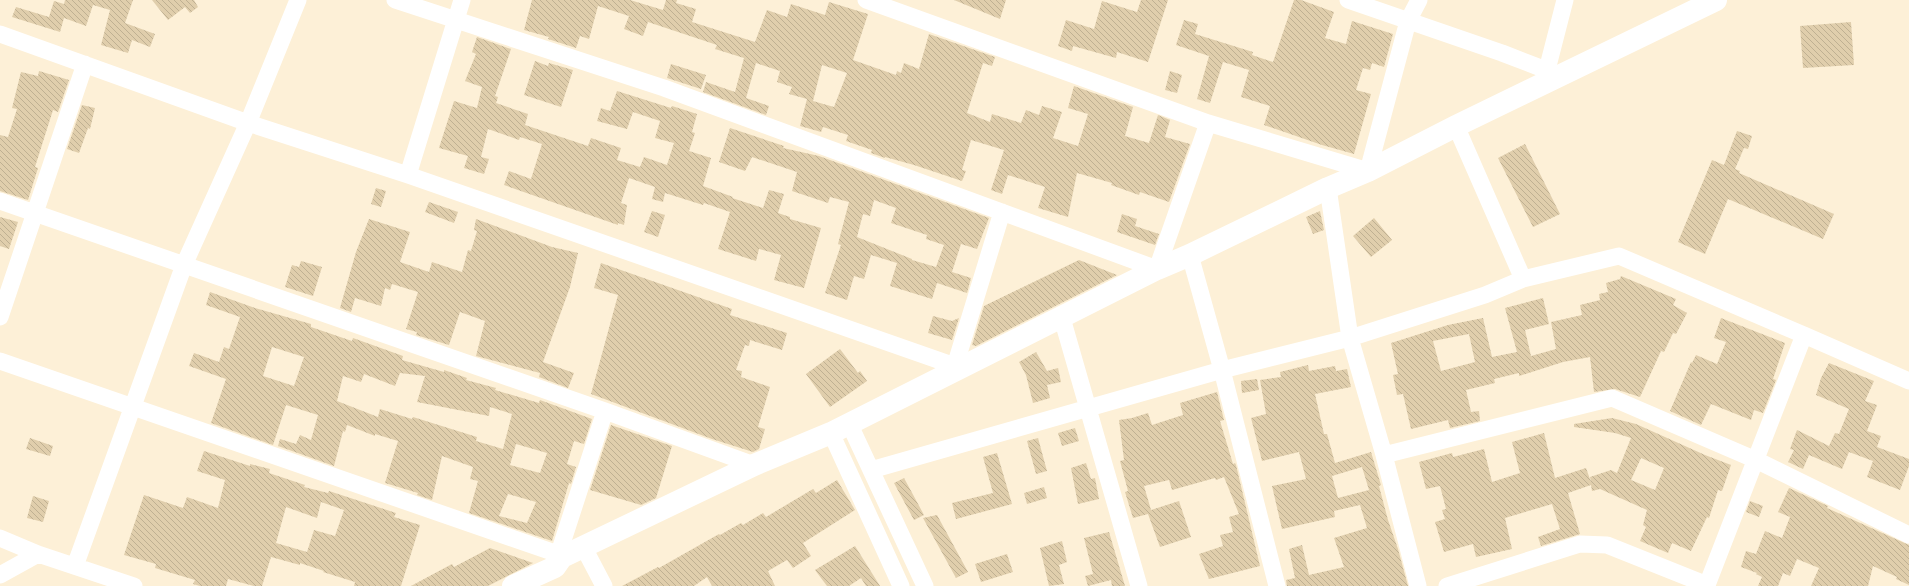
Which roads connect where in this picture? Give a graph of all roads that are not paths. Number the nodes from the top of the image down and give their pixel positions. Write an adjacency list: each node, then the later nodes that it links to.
1 (298, 0): 14 (street)
2 (395, 0): 9 (street)
3 (462, 0): 9 (street)
4 (866, 0): 15 (street)
5 (1348, 0): 10 (street)
6 (1419, 0): 10 (street)
7 (1565, 0): 13 (street)
8 (1716, 0): 13 (main road)
9 (455, 20): 18 (street); 21 (street)
10 (1408, 21): 13 (street); 17 (street)
11 (0, 34): 12 (street)
12 (85, 64): 14 (street); 22 (street)
13 (1553, 73): 16 (main road)
14 (248, 123): 18 (street); 24 (street)
15 (1208, 123): 17 (street); 25 (street)
16 (1456, 126): 17 (main road); 26 (street)
17 (1368, 171): 19 (main road)
18 (408, 175): 32 (street)
19 (1328, 188): 23 (main road); 30 (street)
20 (0, 201): 22 (street)
21 (1002, 212): 25 (street); 32 (street)
22 (35, 213): 24 (street); 27 (street)
23 (1190, 255): 25 (main road); 33 (street)
24 (184, 265): 35 (street); 37 (street)
25 (1158, 269): 28 (main road)
26 (1523, 279): 29 (street); 30 (street)
27 (0, 317)
28 (1062, 318): 32 (main road); 36 (street)
29 (1804, 335): 34 (street); 40 (street)
30 (1350, 338): 33 (street); 39 (street)
31 (0, 361): 35 (street)
32 (957, 367): 38 (main road)
33 (1222, 370): 36 (street); 56 (street)
34 (1909, 381)
35 (132, 407): 47 (street); 48 (street)
36 (1087, 408): 42 (street); 55 (street)
37 (605, 411): 41 (street); 47 (street)
38 (840, 428): 41 (main road); 42 (street); 53 (street)
39 (1384, 456): 40 (street); 57 (street)
40 (1756, 460): 43 (street); 59 (street)
41 (754, 465): 45 (main road)
42 (871, 470): 54 (street)
43 (1909, 535)
44 (0, 538): 46 (street)
45 (583, 546): 47 (main road); 52 (street)
46 (38, 554): 48 (street); 49 (street)
47 (558, 559): 51 (main road)
48 (75, 566): 50 (street)
49 (0, 575)
50 (134, 586)
51 (513, 586)
52 (604, 586)
53 (901, 586)
54 (925, 586)
55 (1139, 586)
56 (1277, 586)
57 (1418, 586)
58 (1447, 586): 59 (street)
59 (1708, 586)

